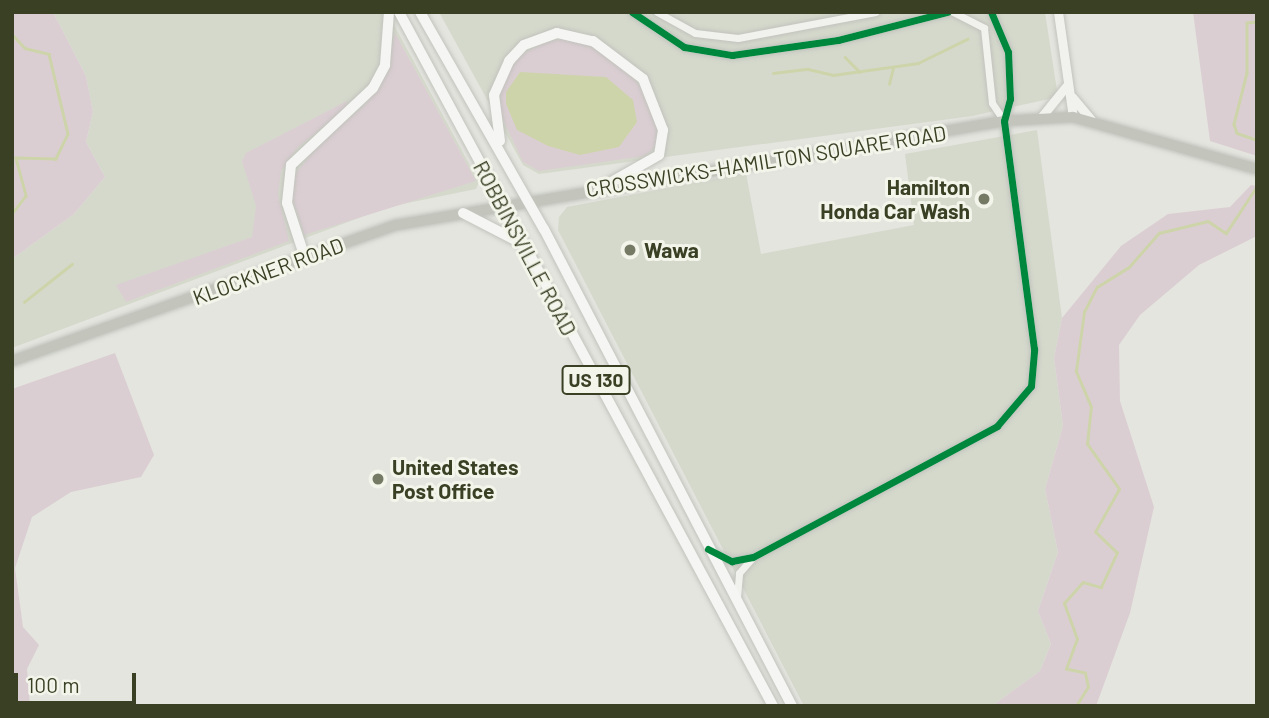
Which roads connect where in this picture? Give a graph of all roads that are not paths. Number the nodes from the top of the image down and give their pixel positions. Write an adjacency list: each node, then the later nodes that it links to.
1 (389, 12): 25 (highway)
2 (399, 12): 22 (highway, ROBBINSVILLE ROAD / US 130)
3 (420, 12): 18 (highway, ROBBINSVILLE ROAD / US 130)
4 (632, 12): 7 (street)
5 (657, 12): 6 (street)
6 (876, 12)
7 (947, 12)
8 (953, 12): 11 (street)
9 (1058, 12): 12 (street)
10 (994, 13): 11 (street); 16 (street)
11 (984, 28): 16 (street)
12 (1067, 74): 13 (street); 14 (street)
13 (1070, 92): 15 (street); 17 (street)
14 (1042, 116): 15 (main road, CROSSWICKS-HAMILTON SQUARE ROAD); 16 (main road, CROSSWICKS-HAMILTON SQUARE ROAD)
15 (1073, 117): 17 (main road)
16 (1004, 121): 20 (main road, CROSSWICKS-HAMILTON SQUARE ROAD); 29 (street)
17 (1093, 121): 19 (main road)
18 (506, 160): 20 (highway); 21 (highway, ROBBINSVILLE ROAD / US 130)
19 (1255, 169)
20 (603, 187): 21 (main road, CROSSWICKS-HAMILTON SQUARE ROAD)
21 (528, 201): 22 (main road, KLOCKNER ROAD); 27 (highway, ROBBINSVILLE ROAD / US 130)
22 (503, 205): 23 (main road, KLOCKNER ROAD); 24 (highway, ROBBINSVILLE ROAD / US 130)
23 (463, 212): 24 (highway); 25 (main road, KLOCKNER ROAD)
24 (524, 244): 28 (highway, ROBBINSVILLE ROAD / US 130)
25 (305, 258): 26 (main road, KLOCKNER ROAD)
26 (12, 361)
27 (708, 549): 29 (street); 30 (highway, ROBBINSVILLE ROAD / US 130)
28 (691, 553): 30 (highway); 31 (highway, ROBBINSVILLE ROAD / US 130)
29 (752, 557): 30 (street)
30 (737, 603): 32 (highway, ROBBINSVILLE ROAD / US 130)
31 (773, 706)
32 (792, 706)

